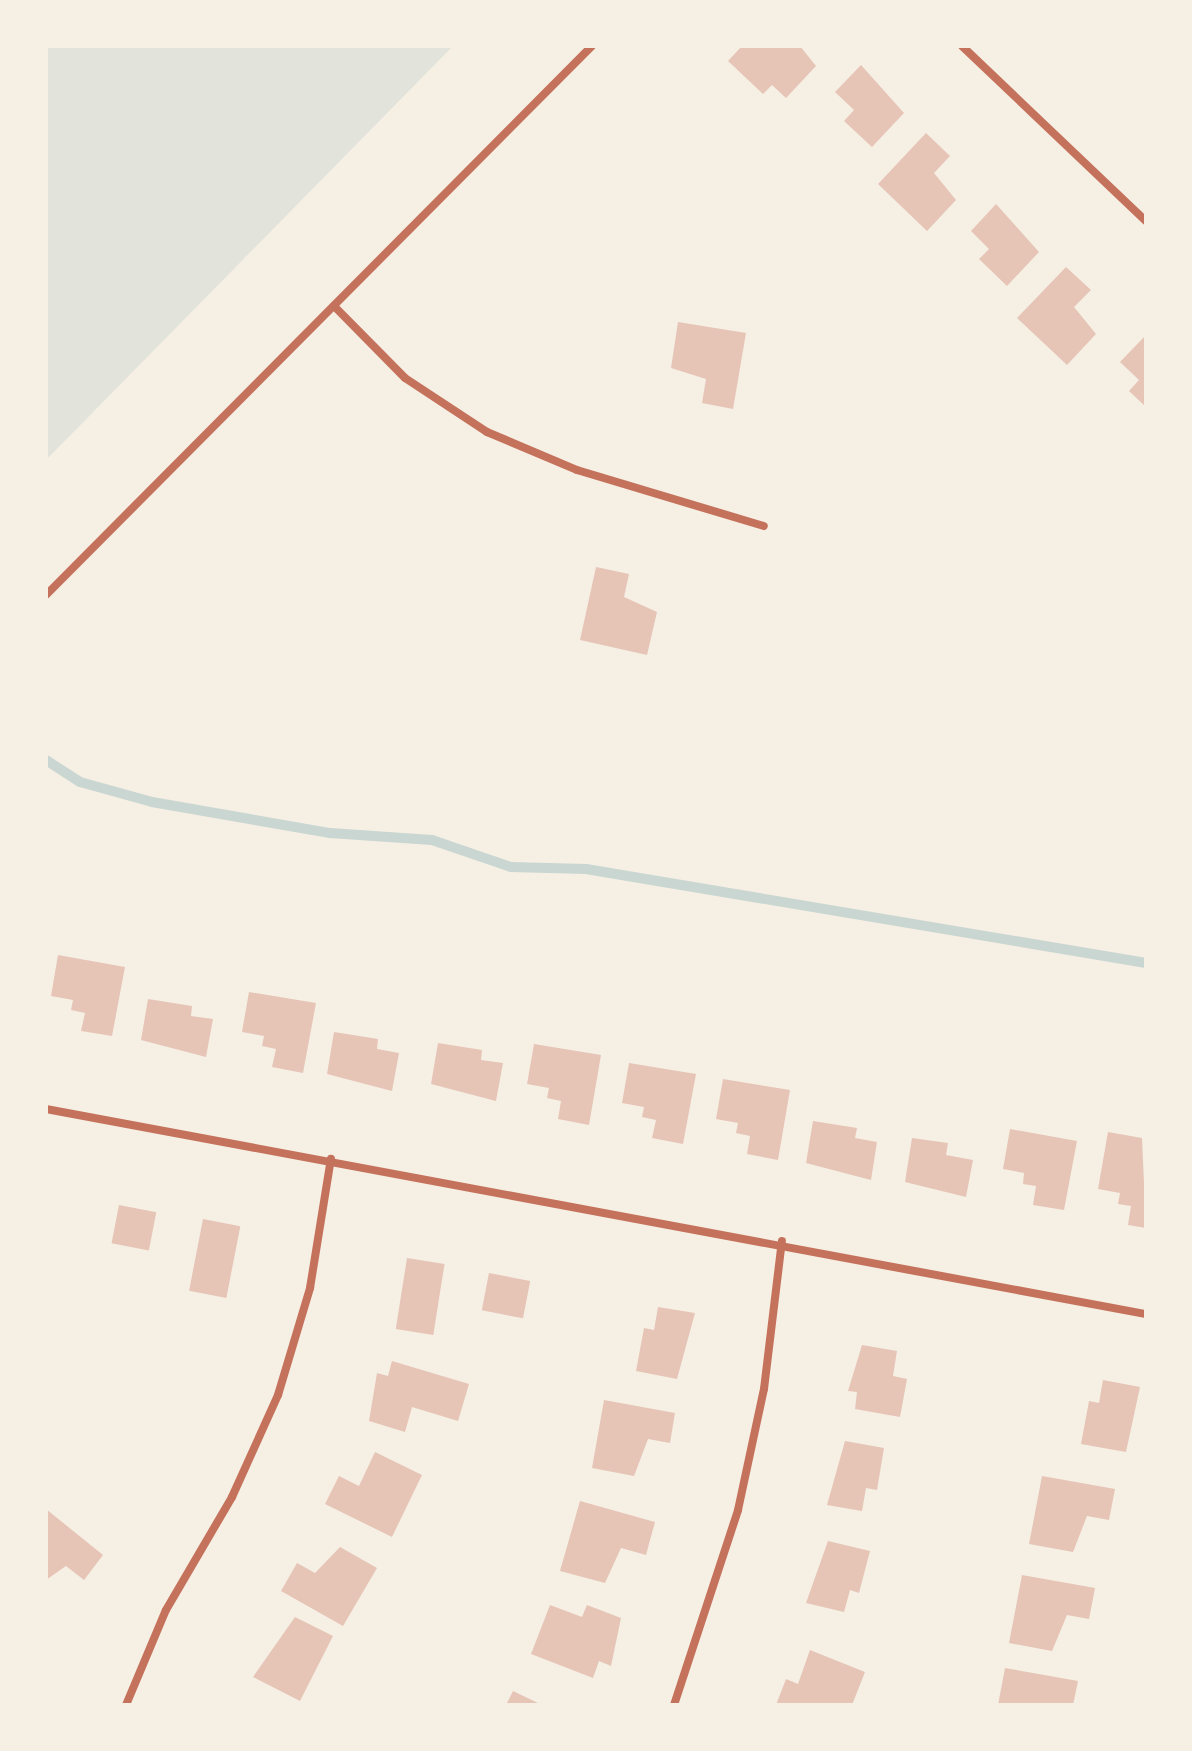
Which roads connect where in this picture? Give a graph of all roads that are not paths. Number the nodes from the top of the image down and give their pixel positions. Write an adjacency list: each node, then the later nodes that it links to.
1 (592, 46): 4 (street)
2 (962, 46): 3 (street)
3 (1146, 221)
4 (334, 306): 5 (street); 6 (street)
5 (764, 526)
6 (46, 595)
7 (46, 1109): 8 (street)
8 (331, 1159): 9 (street); 11 (street)
9 (782, 1241): 10 (street); 12 (street)
10 (1146, 1314)
11 (126, 1705)
12 (674, 1705)

